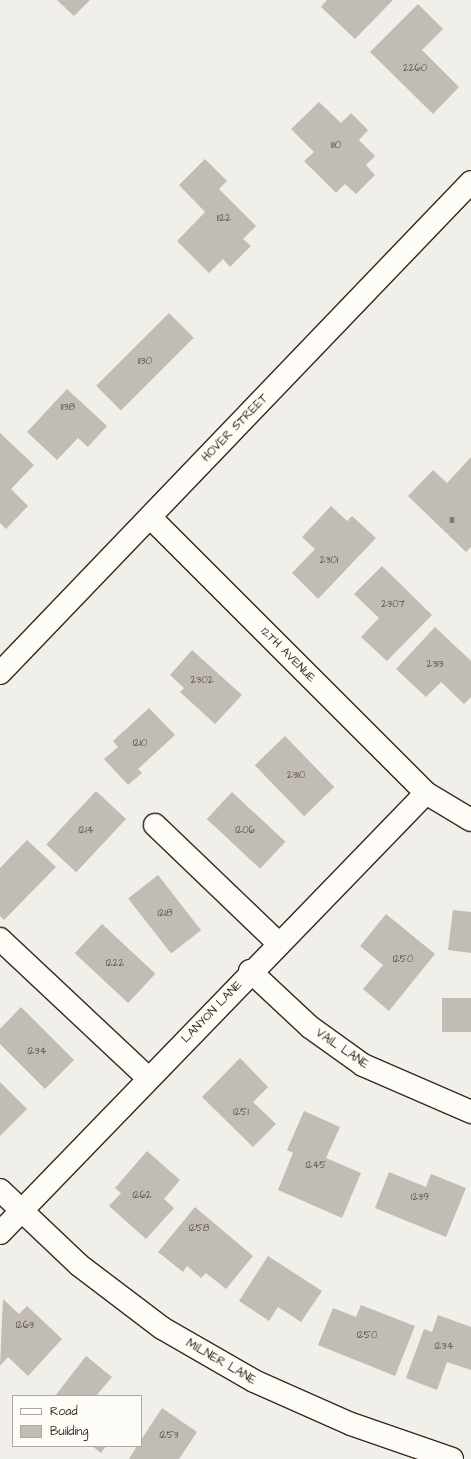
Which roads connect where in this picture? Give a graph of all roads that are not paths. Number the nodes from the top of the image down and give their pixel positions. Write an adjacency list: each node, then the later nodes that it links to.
1 (471, 182): 2 (street, HOVER STREET)
2 (150, 517): 3 (street, HOVER STREET); 4 (street, 12TH AVENUE)
3 (0, 673)
4 (426, 793): 5 (street, 12TH AVENUE); 8 (street, LANYON LANE)
5 (471, 820)
6 (154, 825): 8 (street)
7 (0, 939): 10 (street)
8 (278, 943): 9 (street, LANYON LANE)
9 (250, 971): 10 (street, LANYON LANE); 11 (street, VAIL LANE)
10 (148, 1078): 13 (street, LANYON LANE)
11 (471, 1112)
12 (0, 1190): 13 (street, MILNER LANE)
13 (22, 1211): 14 (street, LANYON LANE); 15 (street, MILNER LANE)
14 (0, 1233)
15 (430, 1457): 16 (street, MILNER LANE)
16 (452, 1459)

